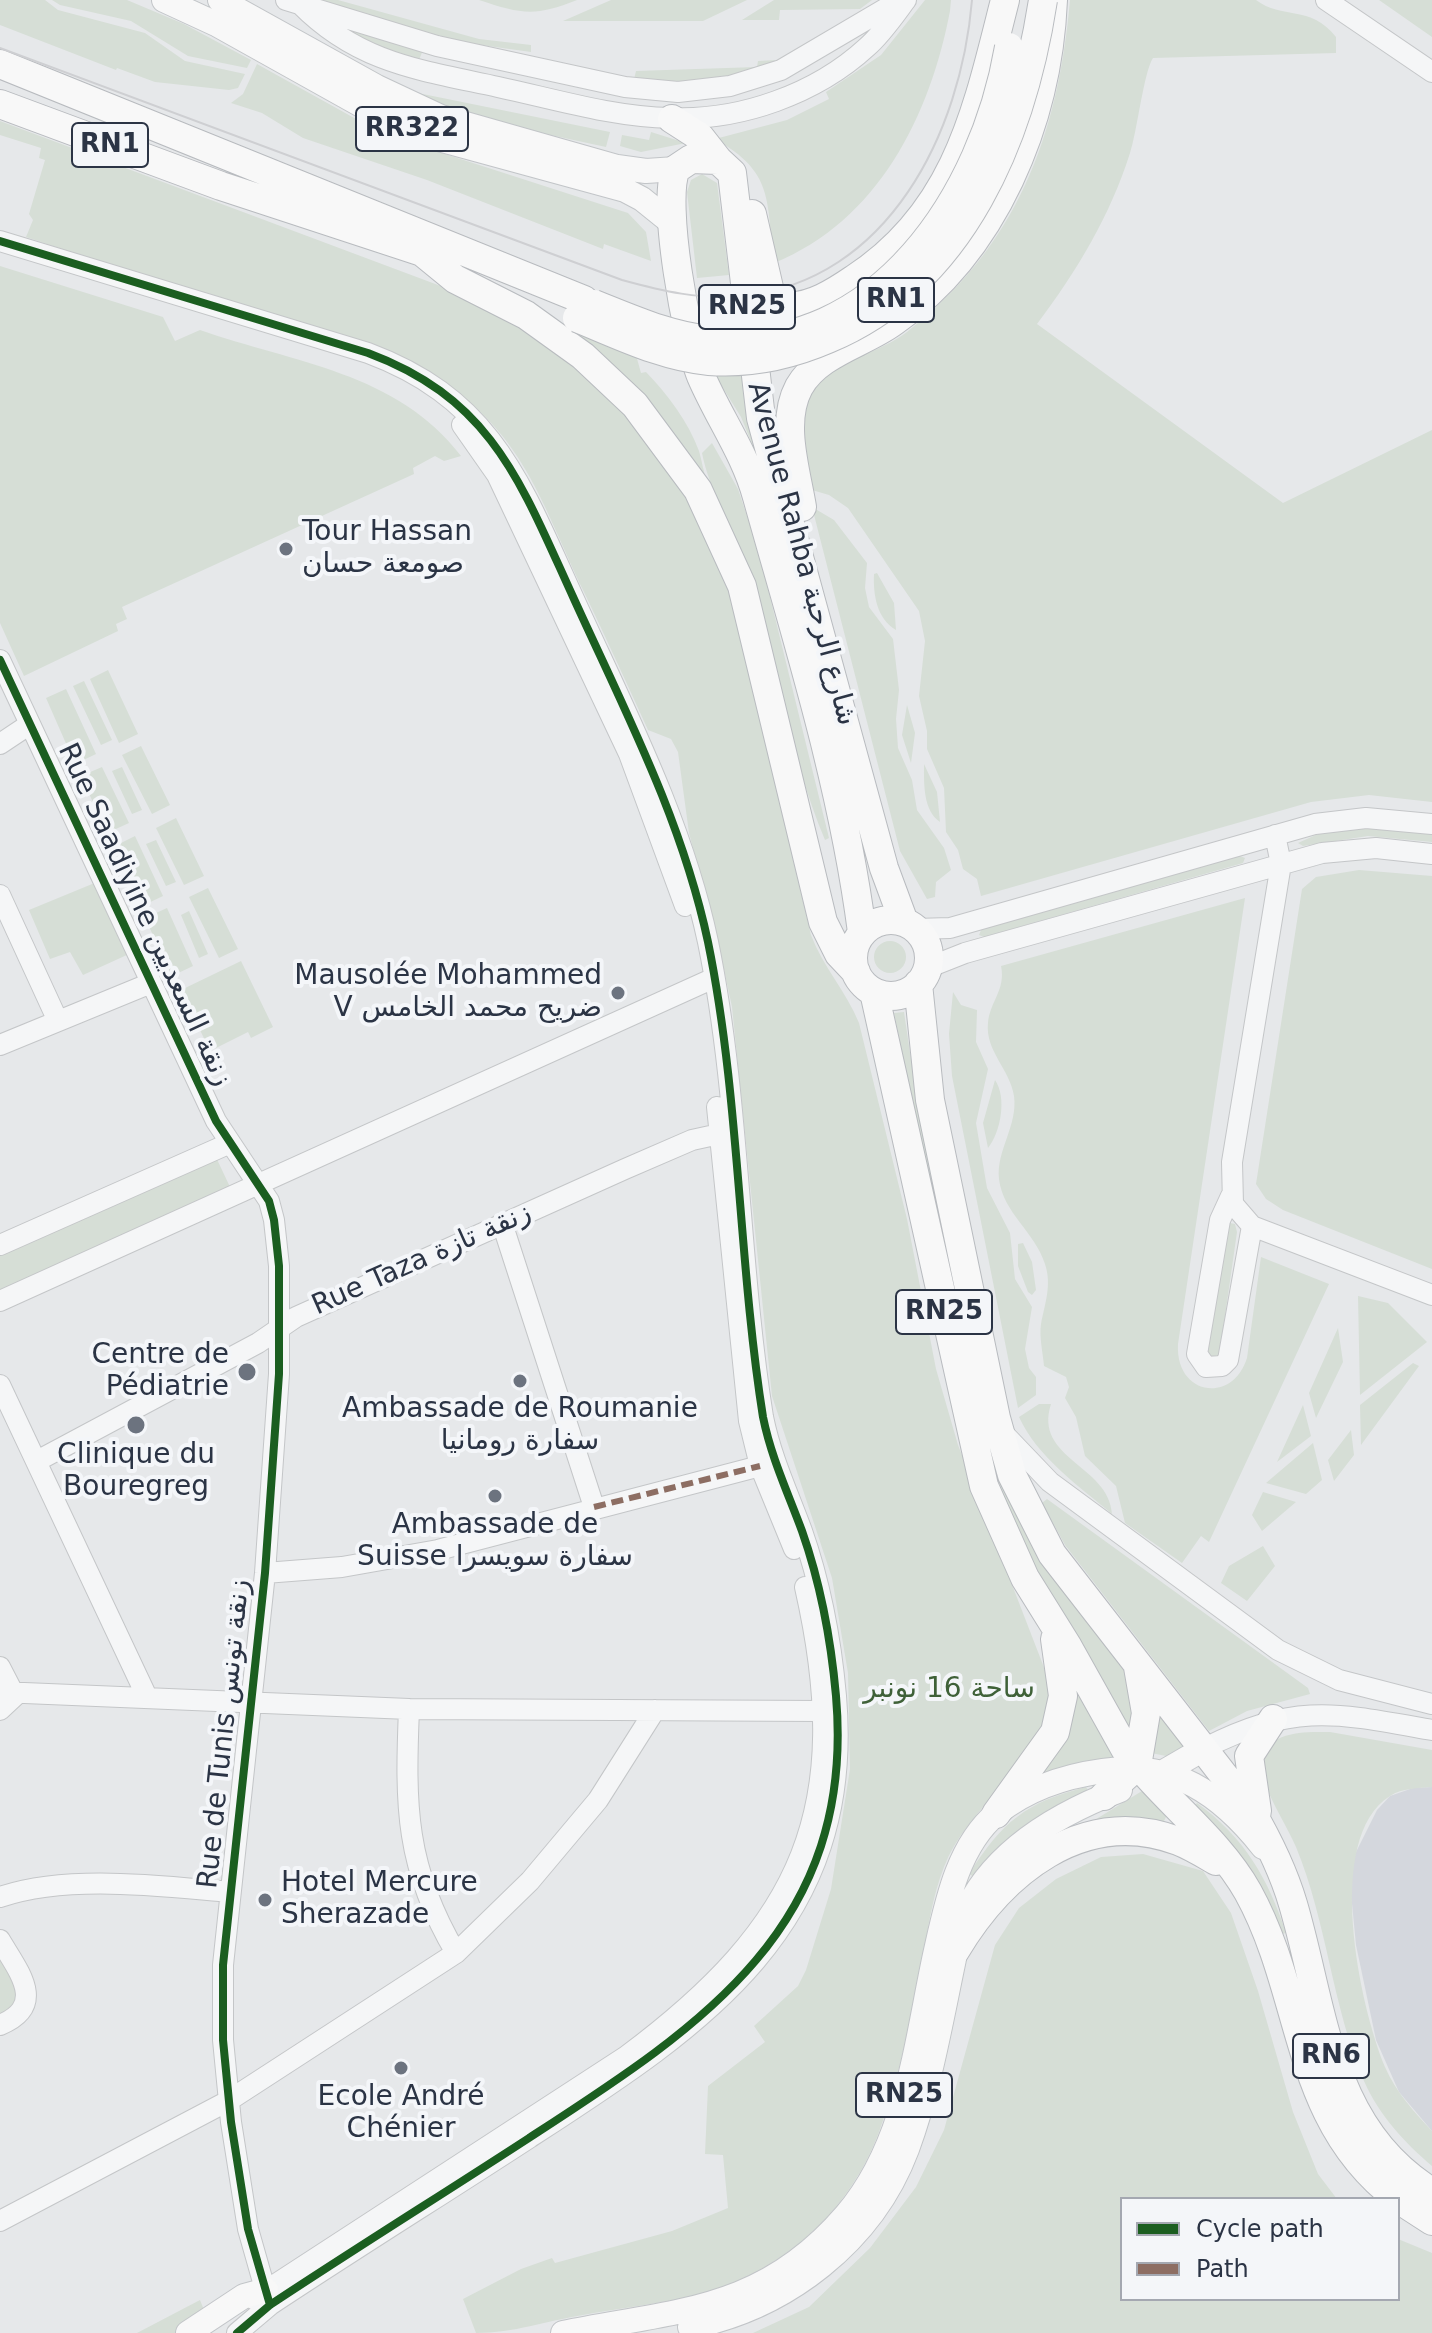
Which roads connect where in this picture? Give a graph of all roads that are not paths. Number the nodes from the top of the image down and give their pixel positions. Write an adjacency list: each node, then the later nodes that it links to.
1 (164, 0): 20 (main road, RR322)
2 (220, 0): 17 (main road, RR322)
3 (903, 0): 9 (street); 15 (street)
4 (1005, 0): 18 (highway)
5 (1013, 0): 24 (highway, RN1, bridge)
6 (1043, 0): 24 (highway, RN1, bridge)
7 (1053, 0): 25 (highway)
8 (1326, 0): 11 (street)
9 (293, 2): 15 (street)
10 (0, 64): 16 (highway, RN1)
11 (1432, 72)
12 (0, 78): 16 (highway)
13 (0, 89): 19 (highway)
14 (0, 104): 19 (highway, RN1)
15 (672, 119): 18 (highway)
16 (227, 155): 24 (highway, RN1)
17 (676, 169): 18 (highway); 20 (highway, Avenue Rahba شارع الرحبة / RN25)
18 (726, 172): 25 (highway, Avenue Rahba شارع الرحبة / RN25)
19 (221, 186): 22 (highway, RN1)
20 (673, 224): 36 (highway, Avenue Rahba شارع الرحبة / RN25)
21 (0, 241): 29 (street)
22 (422, 252): 24 (highway, RN1); 39 (highway)
23 (0, 255): 29 (street)
24 (580, 309)
25 (800, 555): 35 (highway, Avenue Rahba شارع الرحبة / RN25)
26 (0, 660): 27 (street, Rue Saadiyine زنقة السعديين)
27 (30, 724): 28 (street); 40 (street, Rue Saadiyine زنقة السعديين)
28 (0, 744)
29 (636, 752): 38 (street)
30 (1432, 824): 31 (street)
31 (1275, 835): 33 (street); 35 (street)
32 (1432, 854): 33 (street)
33 (1281, 864): 37 (street); 46 (street)
34 (0, 895): 41 (street)
35 (910, 926): 36 (highway); 37 (highway, RN25)
36 (862, 932): 39 (highway, RN25)
37 (923, 976): 39 (highway); 54 (highway, RN25)
38 (708, 980): 43 (street); 45 (street)
39 (865, 982): 59 (highway, RN25)
40 (151, 983): 41 (street); 44 (street, Rue Saadiyine زنقة السعديين)
41 (57, 1019): 42 (street)
42 (0, 1045)
43 (726, 1131): 47 (street, Rue Taza زنقة تازة); 56 (street); 90 (street)
44 (228, 1144): 45 (street, Rue Saadiyine زنقة السعديين); 49 (street)
45 (257, 1185): 51 (street); 52 (street, Rue de Tunis زنقة تونس)
46 (1231, 1196): 48 (street); 48 (street)
47 (502, 1223): 52 (street, Rue Taza زنقة تازة); 57 (street)
48 (1252, 1226): 50 (street)
49 (0, 1245)
50 (1432, 1295)
51 (0, 1301)
52 (281, 1327): 55 (street, Rue Taza زنقة تازة); 58 (street, Rue de Tunis زنقة تونس)
53 (0, 1385): 55 (street)
54 (996, 1418): 60 (highway, RN25); 65 (street)
55 (37, 1461): 62 (street)
56 (760, 1466): 57 (street); 68 (street)
57 (594, 1507): 58 (street)
58 (265, 1573): 64 (street, Rue de Tunis زنقة تونس)
59 (1052, 1619): 72 (highway, RN25); 74 (highway, RN25)
60 (1136, 1662): 71 (highway, RN25); 72 (highway, RN25)
61 (0, 1667): 63 (street)
62 (147, 1697): 63 (street); 64 (street)
63 (5, 1699)
64 (252, 1704): 66 (street); 78 (street, Rue de Tunis زنقة تونس)
65 (1432, 1704)
66 (409, 1709): 67 (street); 82 (street)
67 (655, 1710): 68 (street); 82 (street)
68 (822, 1711): 90 (street)
69 (1273, 1719): 70 (street); 71 (street); 75 (highway)
70 (1432, 1730)
71 (1205, 1748): 72 (main road, RN25); 75 (highway, RN6)
72 (1150, 1773): 73 (highway, RN25); 74 (main road, RN25); 76 (highway, RN6); 77 (main road)
73 (1104, 1796): 81 (main road, RN25)
74 (996, 1814): 94 (main road, RN25)
75 (1256, 1820): 77 (highway, RN6)
76 (1232, 1869): 81 (highway); 86 (highway, RN6)
77 (1287, 1887): 85 (highway, RN6)
78 (230, 1892): 79 (street); 84 (street, Rue de Tunis زنقة تونس)
79 (0, 1897)
80 (0, 1940): 83 (street)
81 (955, 1951): 95 (main road, RN25)
82 (456, 1953): 84 (street)
83 (0, 2025)
84 (228, 2101): 88 (street); 90 (street, Rue de Tunis زنقة تونس)
85 (1432, 2192)
86 (1396, 2197)
87 (1400, 2200): 89 (highway, RN6)
88 (0, 2221)
89 (1432, 2221)
90 (268, 2297): 91 (main road); 92 (street); 93 (street)
91 (188, 2333)
92 (207, 2333)
93 (237, 2333)
94 (563, 2333)
95 (660, 2333)

